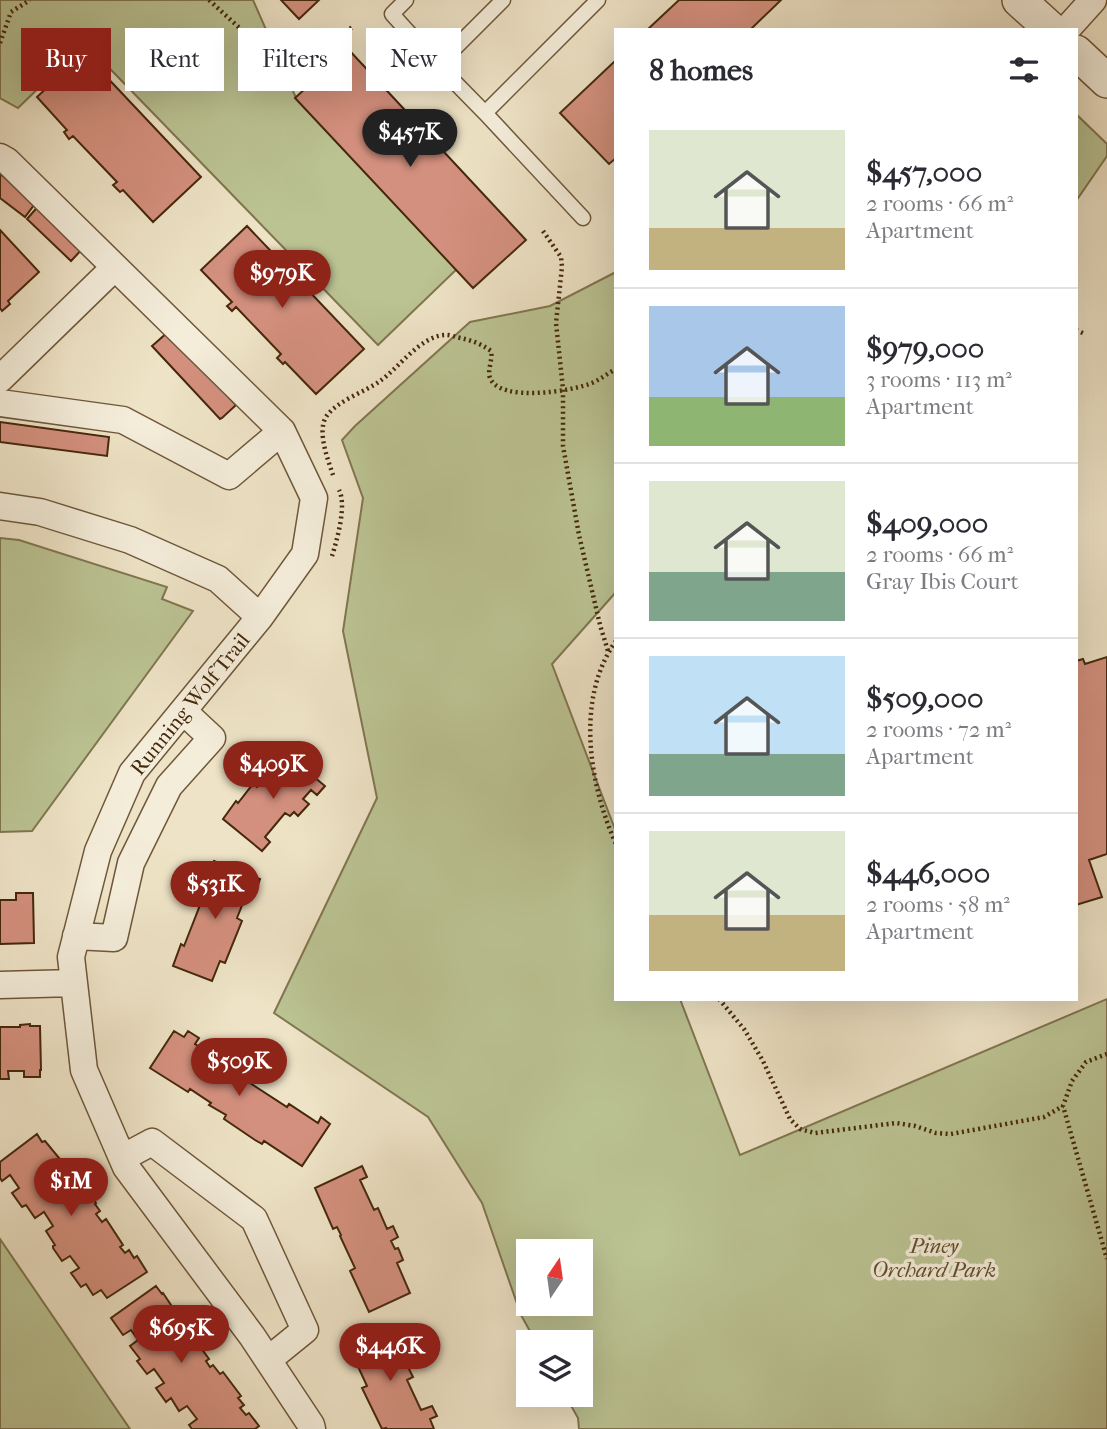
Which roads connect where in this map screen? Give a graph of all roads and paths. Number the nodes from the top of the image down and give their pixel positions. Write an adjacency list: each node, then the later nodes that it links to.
1 (30, 0): 11 (path)
2 (209, 0): 7 (path)
3 (406, 0): 8 (lane)
4 (503, 0): 10 (lane)
5 (598, 0): 15 (lane)
6 (1093, 0): 9 (street)
7 (353, 27)
8 (405, 28)
9 (1068, 28)
10 (461, 42)
11 (0, 43)
12 (1078, 54): 13 (street)
13 (1107, 81)
14 (461, 88): 15 (lane)
15 (485, 113): 17 (lane)
16 (0, 158): 19 (street, Running Wolf Trail)
17 (583, 218)
18 (543, 231): 24 (path)
19 (115, 267): 23 (street); 26 (street, Running Wolf Trail)
20 (1078, 331): 21 (path)
21 (1085, 334)
22 (614, 370): 24 (path)
23 (0, 379)
24 (564, 389): 28 (path); 31 (path)
25 (0, 403): 26 (street)
26 (282, 431): 29 (street, Running Wolf Trail)
27 (0, 506): 29 (street)
28 (329, 564)
29 (260, 617): 32 (street, Running Wolf Trail)
30 (614, 644): 31 (path)
31 (608, 651): 33 (path)
32 (183, 711): 34 (street, Running Wolf Trail); 34 (street)
33 (614, 840)
34 (76, 936): 35 (street, Running Wolf Trail)
35 (74, 983): 36 (street); 40 (street, Running Wolf Trail)
36 (0, 985)
37 (721, 1001): 39 (path)
38 (1107, 1054): 39 (path)
39 (1063, 1106): 41 (path)
40 (122, 1158): 42 (street, Running Wolf Trail); 42 (street)
41 (1107, 1259)
42 (268, 1360): 43 (street, Running Wolf Trail)
43 (312, 1429)

